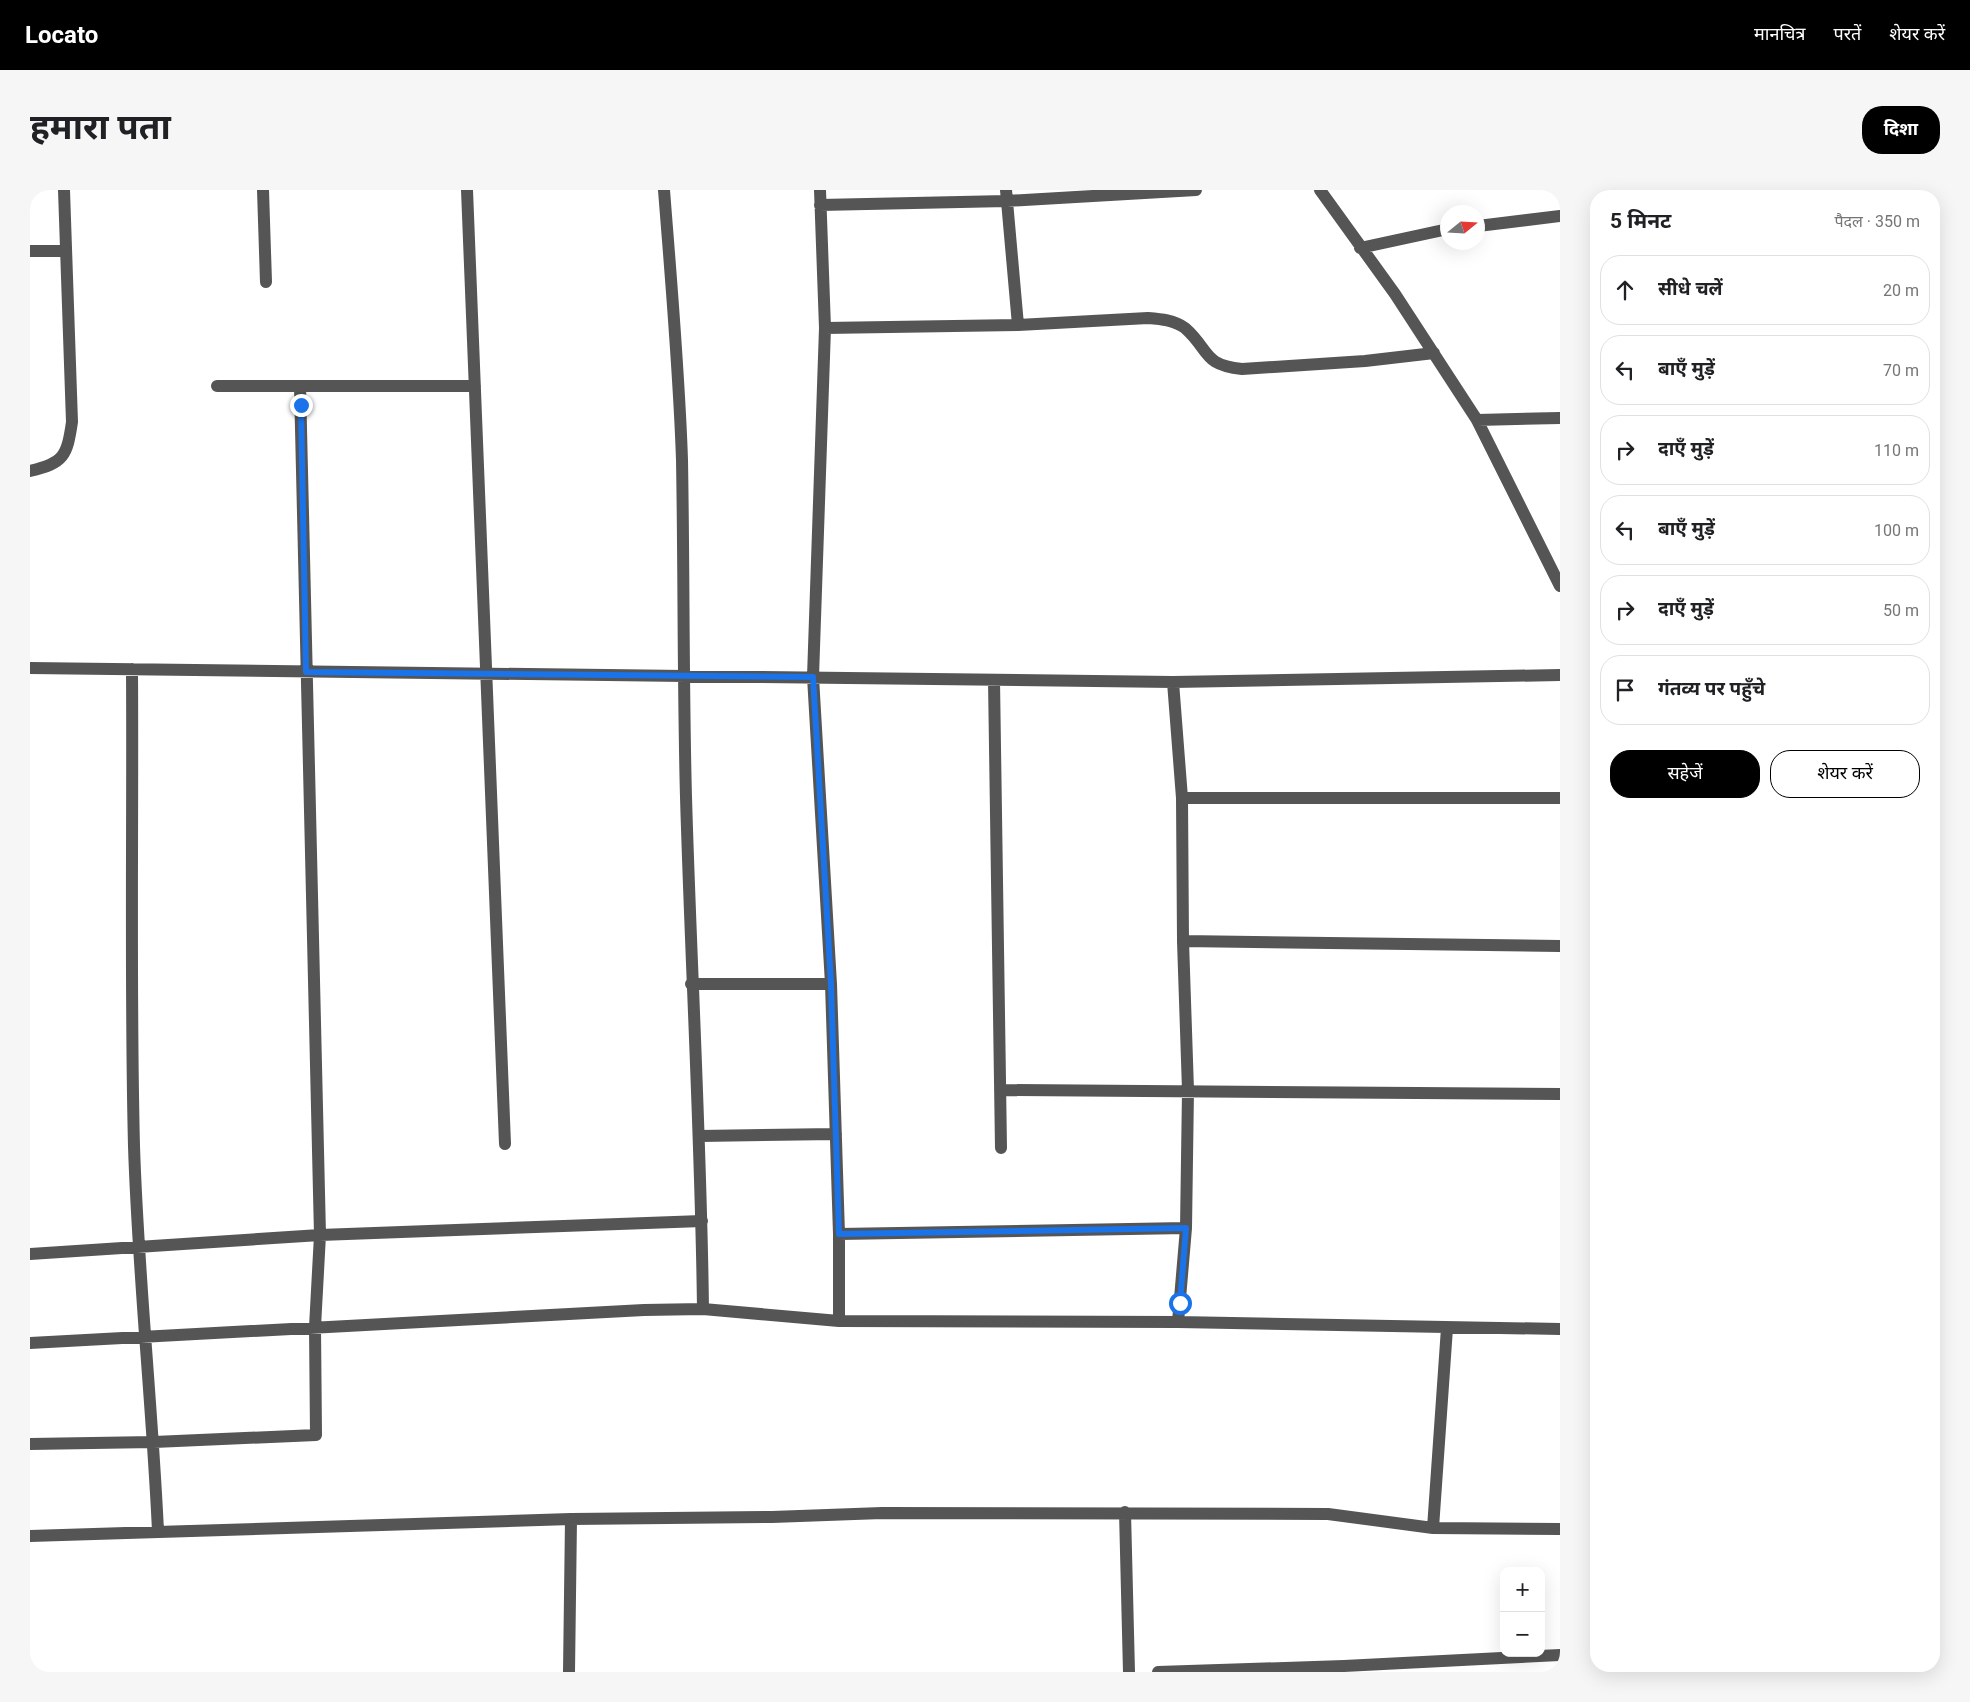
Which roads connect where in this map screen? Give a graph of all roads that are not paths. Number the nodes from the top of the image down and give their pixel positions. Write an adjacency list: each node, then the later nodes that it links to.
1 (64, 190): 14 (street)
2 (263, 190): 16 (street)
3 (466, 190): 22 (street)
4 (664, 190): 32 (street)
5 (820, 190): 9 (street)
6 (1196, 190): 8 (street)
7 (1320, 190): 13 (street)
8 (1006, 195): 9 (street); 17 (street)
9 (820, 205): 18 (street)
10 (1560, 216): 11 (street)
11 (1485, 225)
12 (1440, 231): 13 (street)
13 (1360, 248): 19 (street)
14 (65, 251): 15 (street); 25 (street)
15 (30, 252)
16 (266, 282)
17 (1018, 325): 18 (street); 19 (street)
18 (825, 328): 33 (street)
19 (1434, 353): 24 (street)
20 (218, 386): 21 (street)
21 (300, 386): 22 (street); 29 (street)
22 (475, 386): 30 (street)
23 (1560, 418): 24 (street)
24 (1477, 420): 26 (street)
25 (30, 471)
26 (1560, 586)
27 (30, 668): 28 (street)
28 (132, 669): 29 (street); 53 (street)
29 (306, 672): 30 (street); 52 (street)
30 (487, 674): 32 (street); 47 (street)
31 (1560, 675): 35 (street)
32 (683, 676): 33 (street); 40 (street)
33 (813, 677): 34 (street); 41 (street)
34 (994, 680): 35 (street); 42 (street)
35 (1173, 682): 36 (street)
36 (1182, 798): 37 (street); 38 (street)
37 (1560, 798)
38 (1183, 941): 39 (street); 43 (street)
39 (1560, 946)
40 (691, 984): 41 (street); 46 (street)
41 (831, 984): 45 (street)
42 (1000, 1090): 43 (street); 48 (street)
43 (1188, 1090): 44 (street); 50 (street)
44 (1560, 1094)
45 (836, 1134): 46 (street); 51 (street)
46 (700, 1136): 49 (street)
47 (505, 1144)
48 (1001, 1148)
49 (702, 1221): 52 (street); 55 (street)
50 (1186, 1228): 51 (street); 57 (street)
51 (839, 1234): 56 (street)
52 (320, 1235): 53 (street); 58 (street)
53 (139, 1248): 54 (street); 61 (street)
54 (30, 1254)
55 (702, 1309): 56 (street); 58 (street)
56 (839, 1321): 57 (street)
57 (1178, 1322): 59 (street)
58 (315, 1327): 61 (street); 63 (street)
59 (1448, 1328): 60 (street); 67 (street)
60 (1560, 1329)
61 (147, 1336): 62 (street); 63 (street)
62 (30, 1343)
63 (154, 1442): 64 (street); 69 (street)
64 (30, 1444)
65 (1125, 1512): 66 (street); 67 (street); 73 (street)
66 (570, 1519): 69 (street); 72 (street)
67 (1433, 1528): 68 (street)
68 (1560, 1529)
69 (158, 1531): 70 (street)
70 (30, 1536)
71 (1560, 1655): 74 (street)
72 (569, 1672)
73 (1129, 1672)
74 (1158, 1672)

